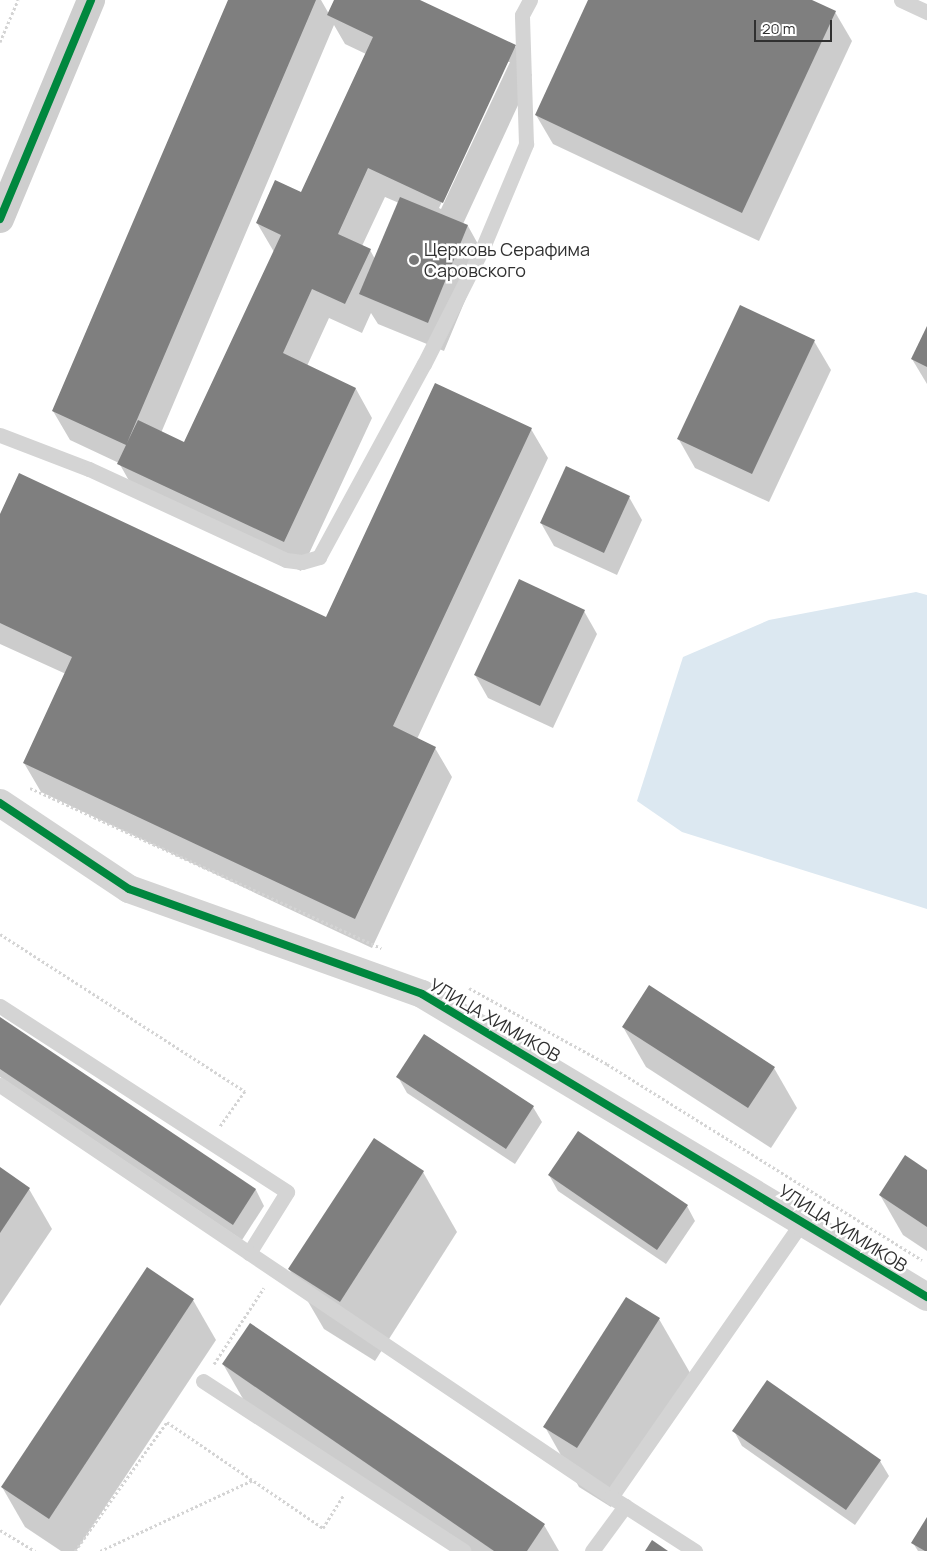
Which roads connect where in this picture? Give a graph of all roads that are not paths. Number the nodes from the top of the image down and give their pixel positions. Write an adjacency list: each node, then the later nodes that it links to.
1 (91, 0): 5 (street)
2 (530, 0): 6 (lane)
3 (901, 0): 4 (lane)
4 (927, 12)
5 (0, 219)
6 (0, 435)
7 (0, 803): 10 (street, УЛИЦА ХИМИКОВ)
8 (0, 1006): 11 (lane)
9 (0, 1086): 11 (lane)
10 (804, 1221): 12 (street, УЛИЦА ХИМИКОВ); 14 (lane)
11 (249, 1253): 14 (lane)
12 (927, 1298)
13 (203, 1381): 16 (lane)
14 (611, 1497): 15 (lane)
15 (625, 1506): 17 (lane); 18 (lane)
16 (464, 1551)
17 (592, 1551)
18 (695, 1551)

